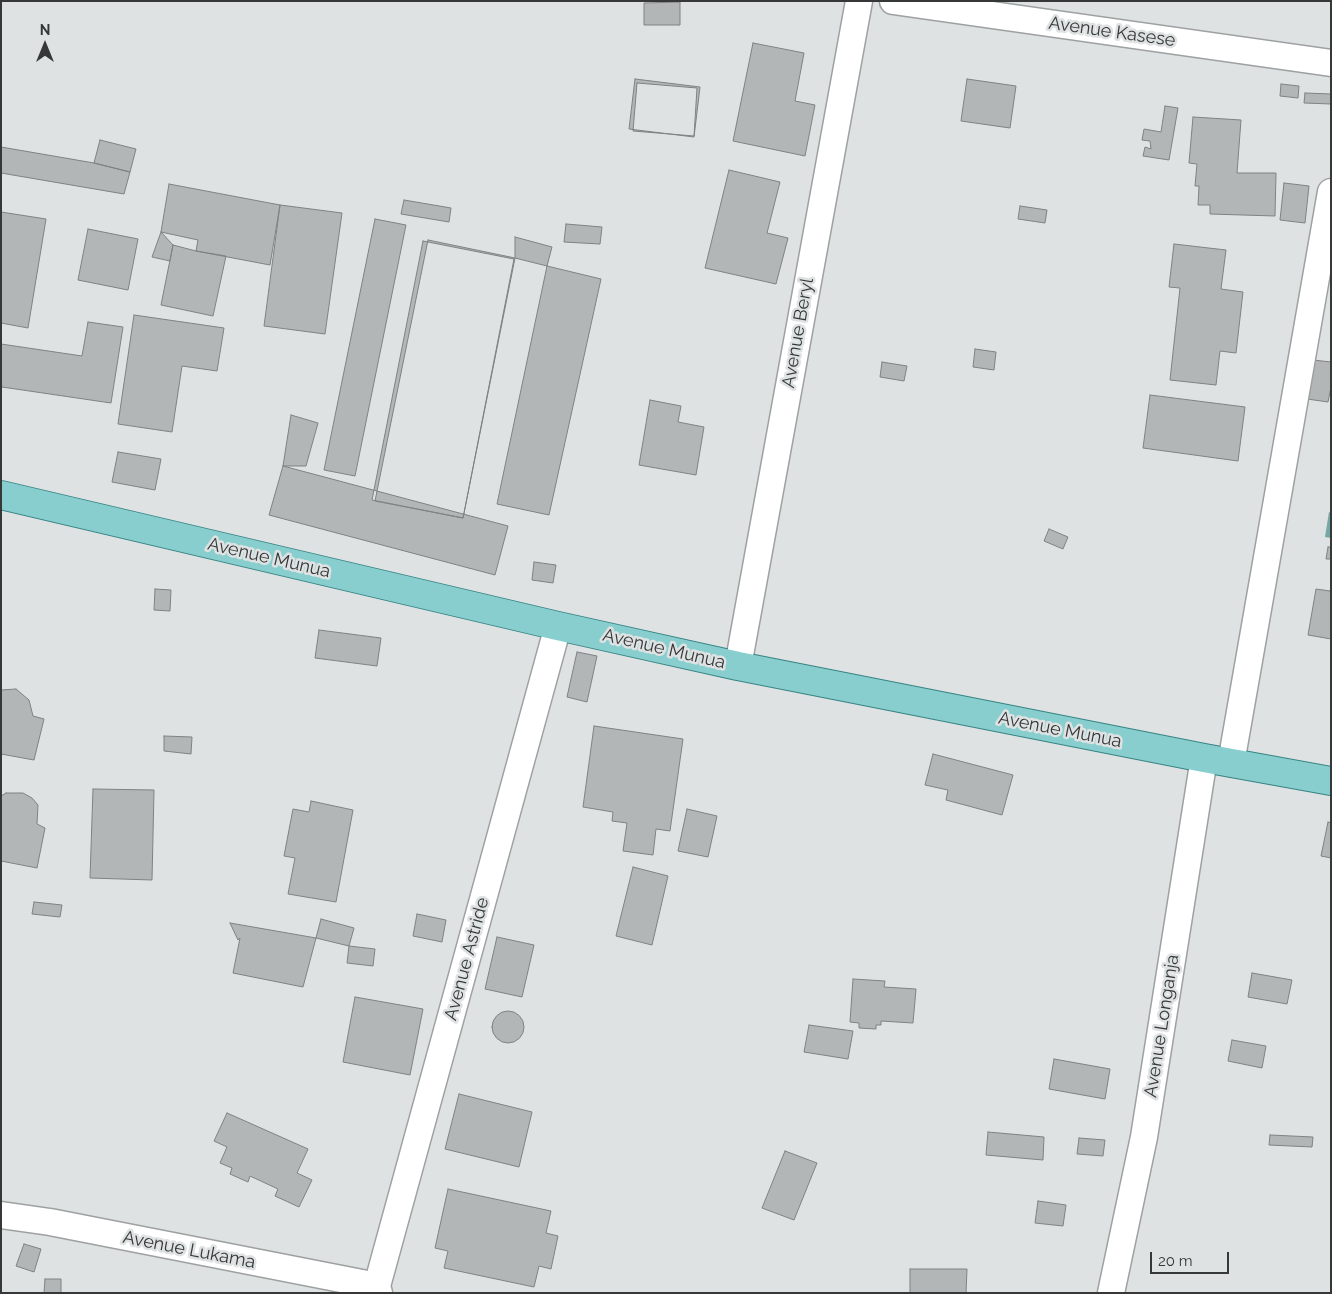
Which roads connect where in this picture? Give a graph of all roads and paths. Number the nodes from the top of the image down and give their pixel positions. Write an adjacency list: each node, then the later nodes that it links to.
1 (859, 1): 8 (street, Avenue Beryl)
2 (893, 1): 4 (street, Avenue Kasese)
3 (1331, 58): 4 (street)
4 (1330, 63)
5 (1331, 192): 10 (street)
6 (1, 495): 7 (main road, Avenue Munua)
7 (558, 626): 8 (main road, Avenue Munua); 13 (street, Avenue Astride)
8 (738, 666): 9 (main road, Avenue Munua)
9 (1204, 758): 10 (main road, Avenue Munua); 14 (street, Avenue Longanja)
10 (1231, 763): 11 (main road, Avenue Munua)
11 (1331, 781)
12 (1, 1215): 13 (street, Avenue Lukama)
13 (378, 1289)
14 (1111, 1293)

